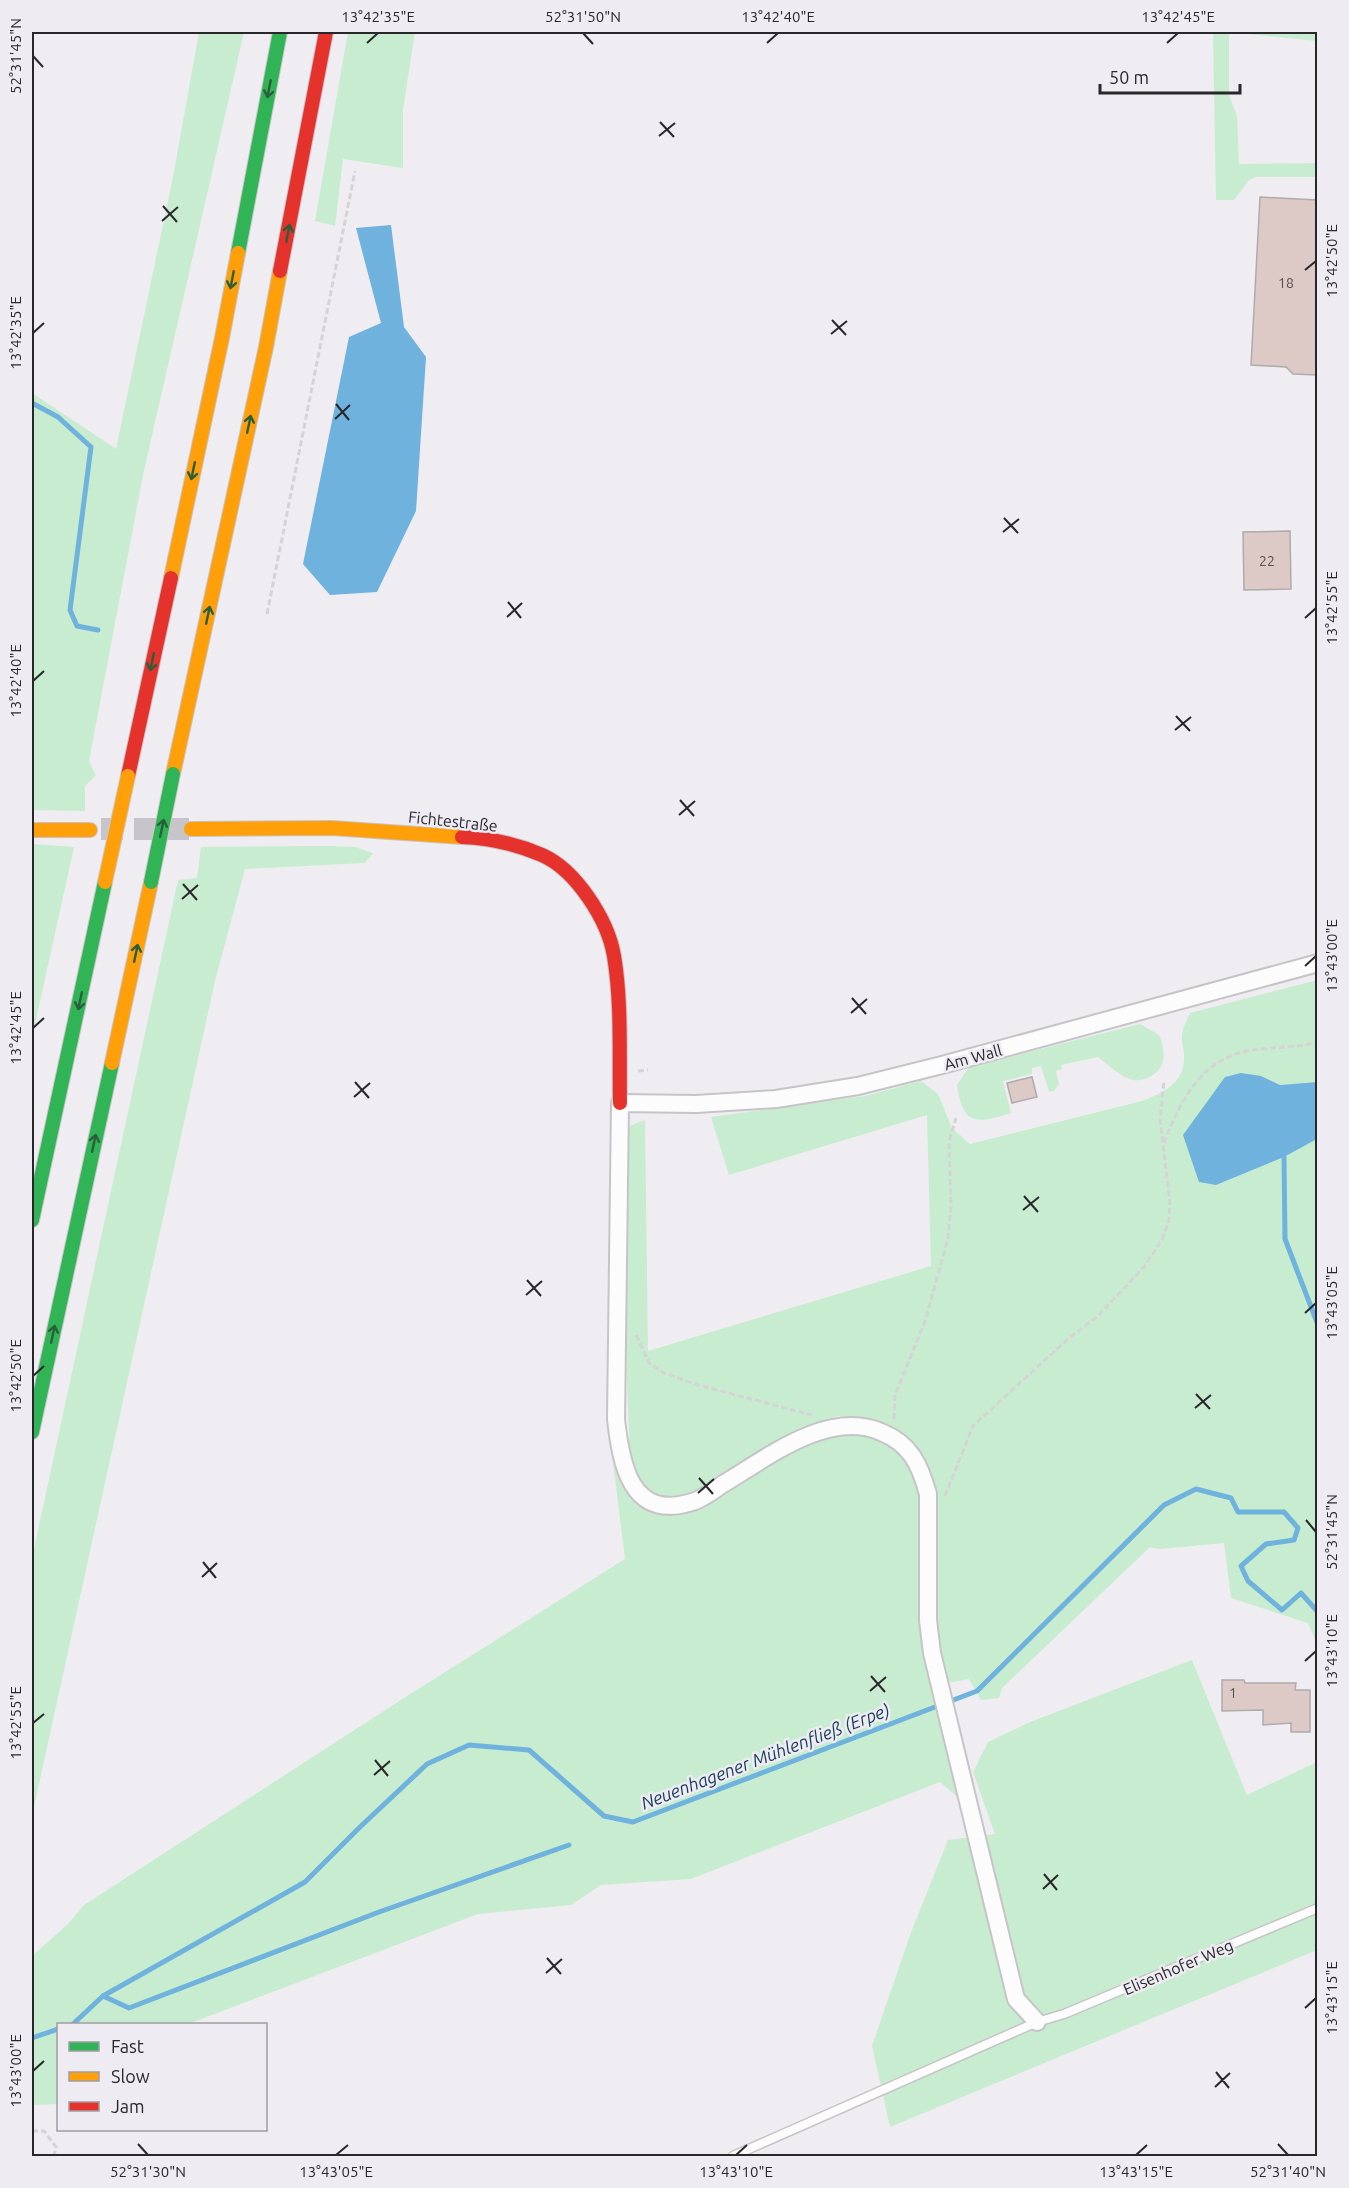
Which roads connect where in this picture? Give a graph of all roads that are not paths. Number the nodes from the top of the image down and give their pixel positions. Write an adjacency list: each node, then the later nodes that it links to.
1 (280, 32): 8 (main road, one-way to 8, bridge)
2 (326, 32): 9 (main road, one-way to 2, bridge)
3 (191, 829): 7 (main road, Fichtestraße)
4 (32, 830): 5 (main road)
5 (90, 830)
6 (1317, 963): 7 (street, Am Wall)
7 (620, 1103): 11 (street)
8 (32, 1220)
9 (32, 1432)
10 (1317, 1908): 11 (lane, Elisenhofer Weg)
11 (1037, 2022): 12 (lane, Elisenhofer Weg)
12 (734, 2157)

